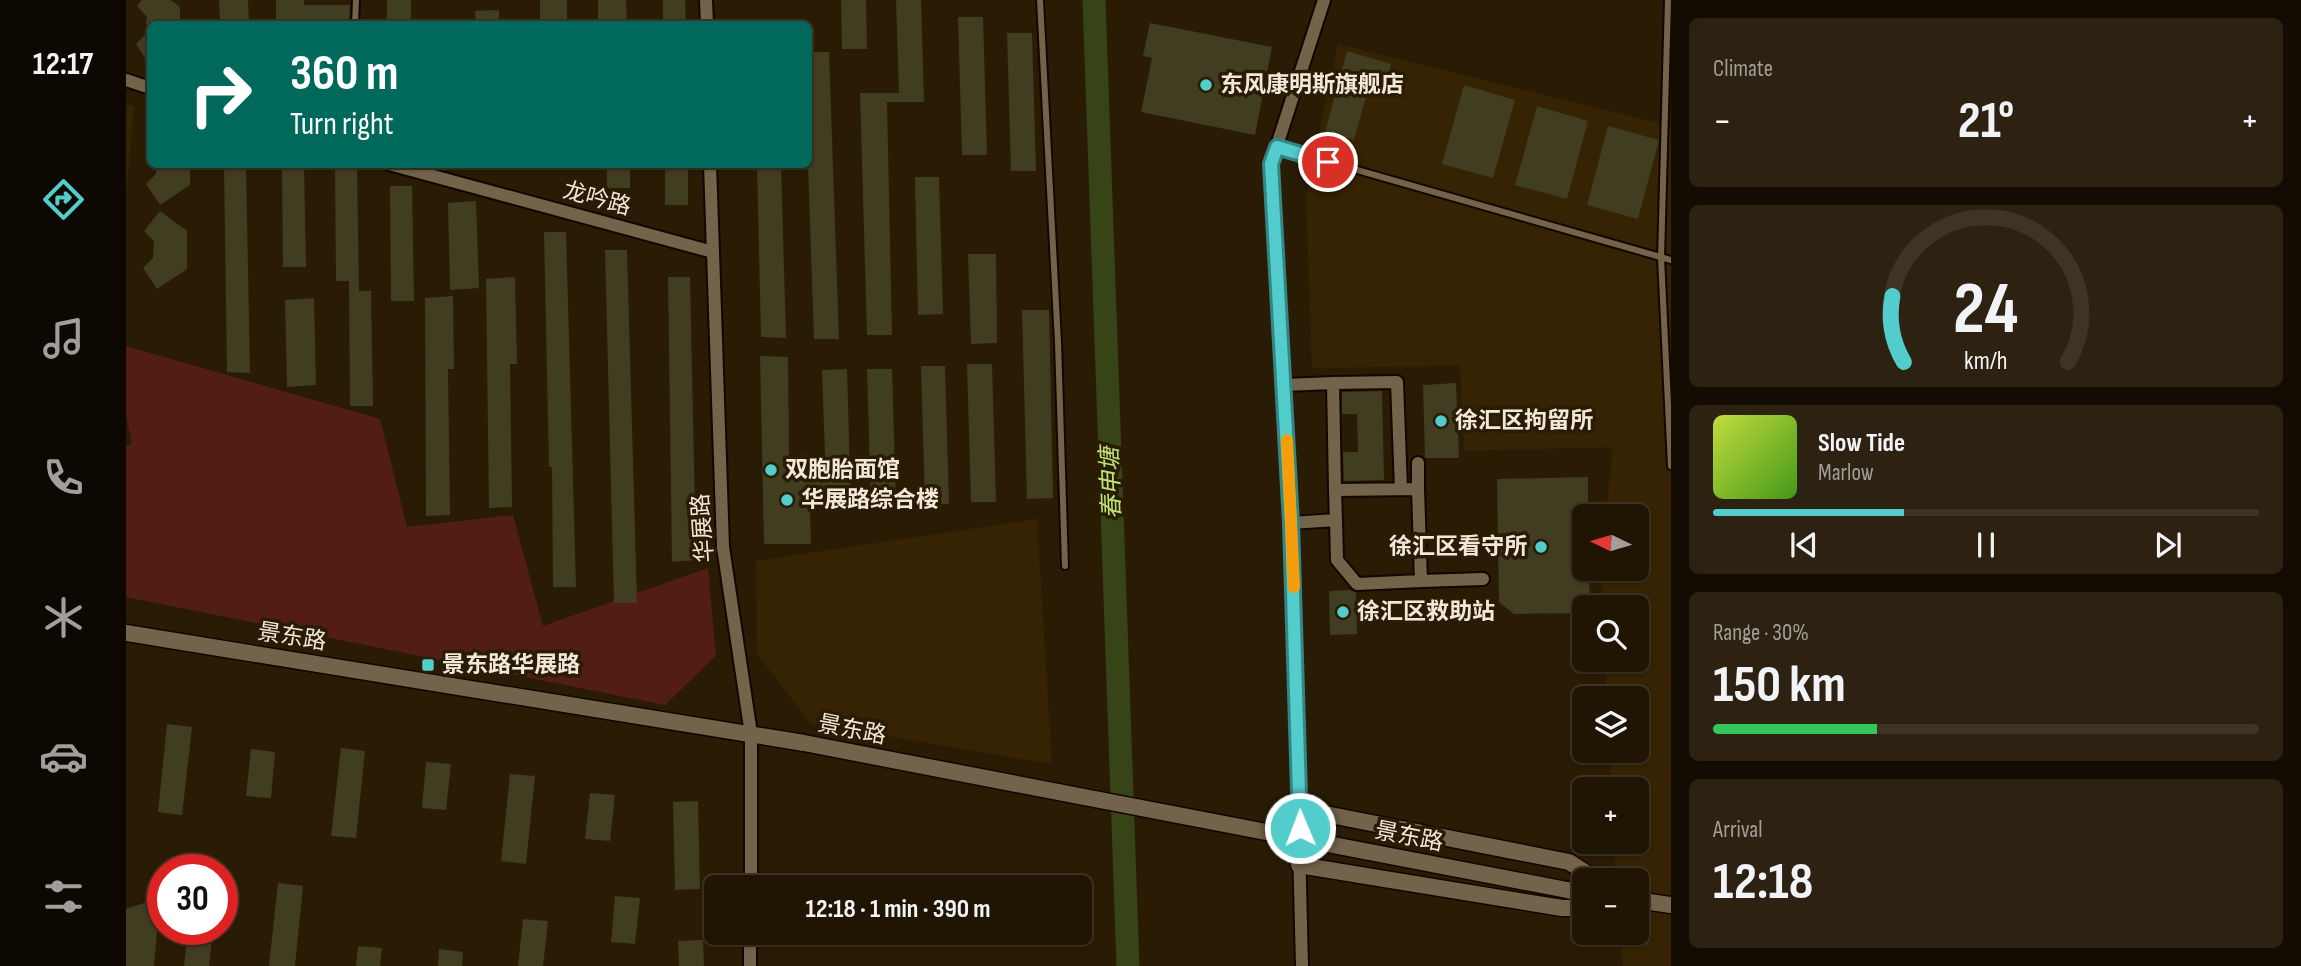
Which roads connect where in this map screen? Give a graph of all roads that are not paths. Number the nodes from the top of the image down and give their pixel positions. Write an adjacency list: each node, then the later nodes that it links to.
1 (356, 0): 6 (lane)
2 (706, 0): 7 (street)
3 (1040, 0): 25 (lane)
4 (1324, 0): 10 (street)
5 (1668, 0): 14 (lane)
6 (355, 21)
7 (707, 21)
8 (126, 80): 9 (street)
9 (147, 87)
10 (1277, 147): 14 (lane); 17 (street)
11 (404, 168): 13 (street, 龙吟路)
12 (710, 168): 13 (street, 华展路)
13 (712, 252): 29 (street, 华展路)
14 (1661, 258): 15 (lane); 19 (lane)
15 (1671, 260)
16 (1334, 383): 17 (street); 20 (street); 22 (street)
17 (1284, 384): 24 (street)
18 (1418, 463): 21 (street)
19 (1671, 466)
20 (1401, 489): 21 (street); 22 (street)
21 (1418, 489): 27 (street)
22 (1335, 490): 23 (street)
23 (1336, 520): 24 (street); 27 (street)
24 (1291, 523): 30 (street)
25 (1065, 566)
26 (1483, 579): 27 (street)
27 (1421, 581)
28 (126, 633): 29 (street, 景东路)
29 (751, 734): 33 (street, 华展路); 34 (street, 景东路, bridge)
30 (1300, 809): 31 (street); 32 (street)
31 (1299, 865): 37 (street); 40 (street)
32 (1578, 868)
33 (751, 875)
34 (1572, 891)
35 (1649, 902): 36 (street)
36 (1671, 905)
37 (1572, 908)
38 (750, 945): 39 (street)
39 (750, 966)
40 (1302, 966)

